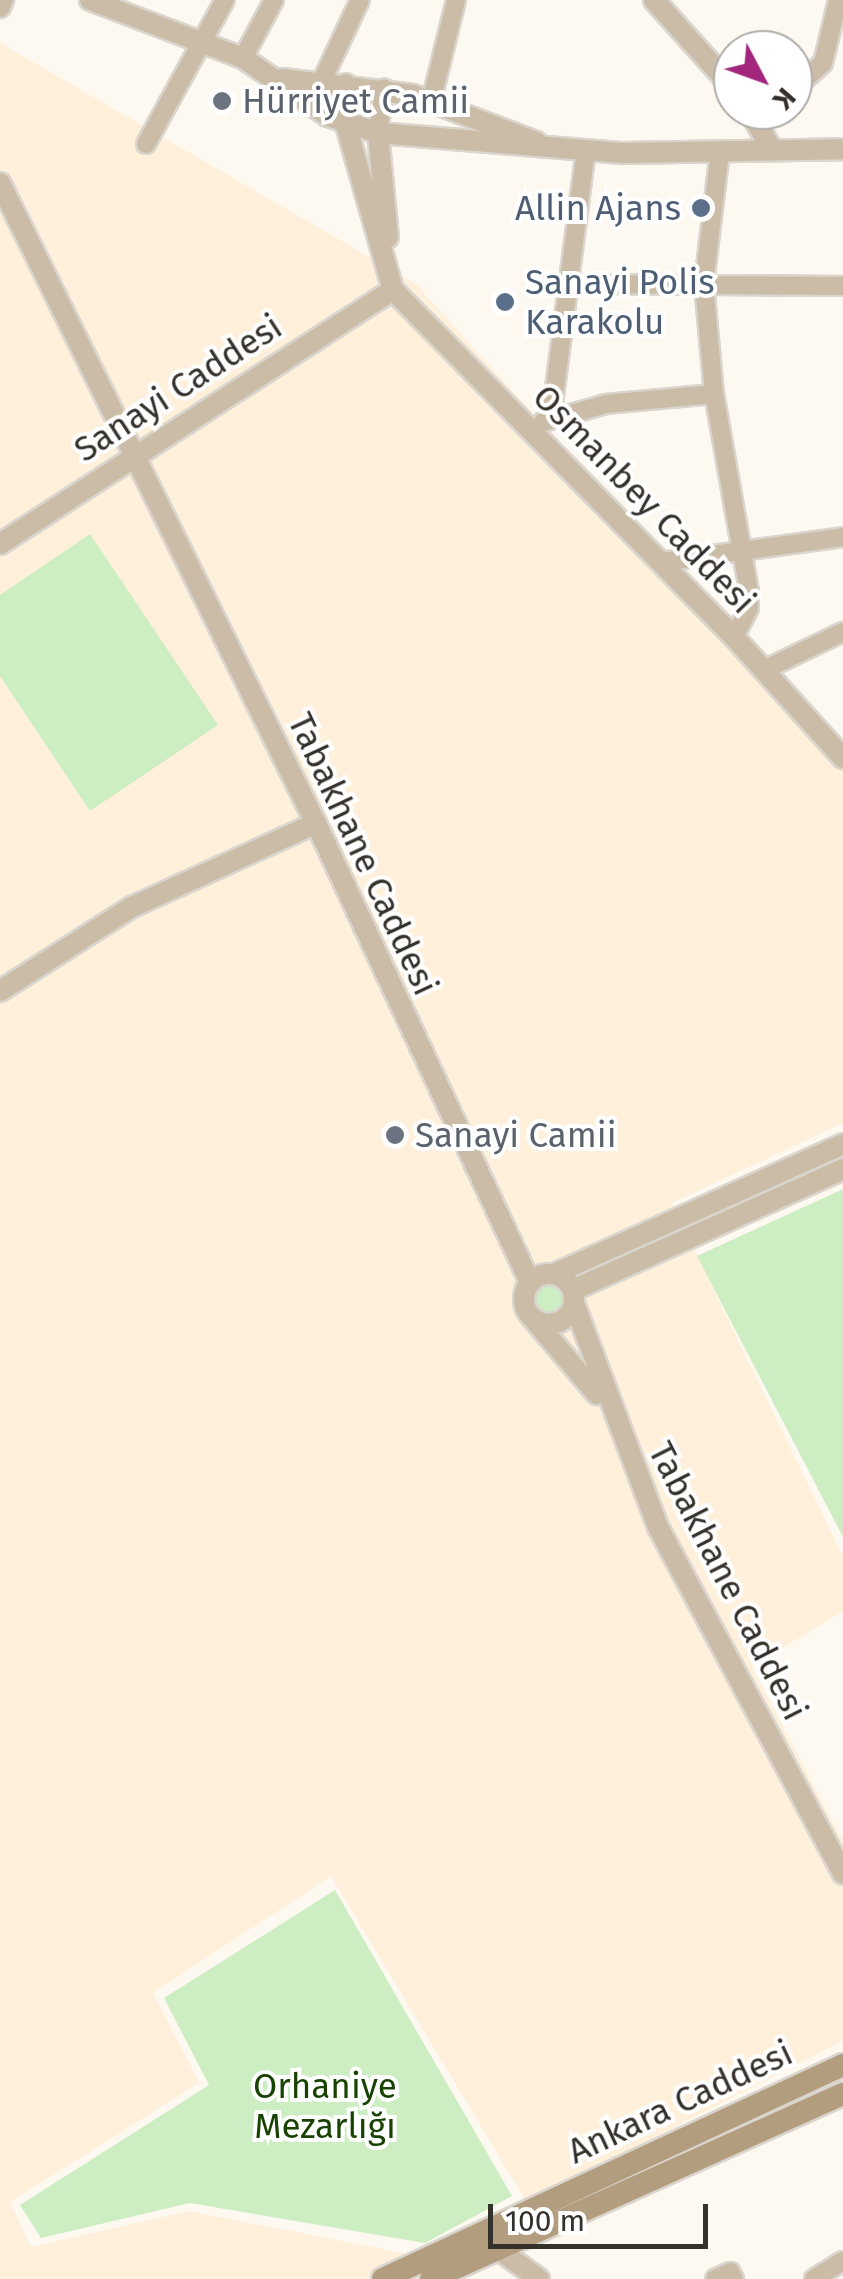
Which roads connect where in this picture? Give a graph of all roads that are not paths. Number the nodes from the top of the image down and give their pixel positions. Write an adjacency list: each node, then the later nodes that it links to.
1 (3, 0): 9 (street)
2 (90, 0): 10 (street)
3 (225, 0): 10 (street)
4 (274, 0): 11 (street)
5 (360, 0): 15 (street)
6 (456, 0): 18 (street)
7 (654, 0): 12 (street)
8 (838, 0): 13 (street)
9 (0, 7)
10 (204, 44): 11 (street); 22 (street)
11 (243, 58): 14 (street)
12 (713, 66)
13 (813, 71)
14 (283, 79): 15 (street); 19 (street)
15 (322, 82): 16 (street)
16 (346, 82): 17 (street); 19 (street)
17 (384, 88): 18 (street); 21 (street)
18 (431, 102): 24 (street)
19 (346, 125): 21 (street); 32 (street, Osmanbey Caddesi)
20 (765, 130): 25 (street)
21 (378, 133): 24 (street); 32 (street)
22 (146, 144)
23 (843, 149): 25 (street)
24 (558, 150): 26 (street)
25 (772, 150): 27 (street)
26 (586, 151): 27 (street); 29 (street)
27 (720, 151): 30 (street)
28 (0, 184): 36 (street, Tabakhane Caddesi)
29 (570, 284): 30 (street); 34 (street)
30 (704, 284): 31 (street); 33 (street)
31 (843, 286)
32 (393, 290): 35 (street, Osmanbey Caddesi); 36 (street, Sanayi Caddesi)
33 (714, 394): 34 (street); 39 (street)
34 (552, 419): 35 (street)
35 (529, 427): 40 (street, Osmanbey Caddesi)
36 (134, 455): 38 (street, Sanayi Caddesi); 45 (street, Tabakhane Caddesi)
37 (843, 536): 39 (street)
38 (0, 544)
39 (741, 551): 40 (street); 42 (street)
40 (661, 562): 42 (street, Osmanbey Caddesi)
41 (843, 632): 43 (street)
42 (734, 636): 43 (street, Osmanbey Caddesi)
43 (764, 670): 44 (street, Osmanbey Caddesi)
44 (843, 758)
45 (316, 823): 46 (street); 51 (street, Tabakhane Caddesi)
46 (0, 992)
47 (843, 1144): 48 (street)
48 (819, 1155): 49 (street); 50 (street)
49 (835, 1172): 52 (street)
50 (554, 1274): 51 (street); 52 (street)
51 (530, 1282): 53 (street)
52 (574, 1298): 53 (street); 54 (street)
53 (533, 1319): 54 (street)
54 (613, 1422): 55 (street, Tabakhane Caddesi)
55 (843, 1874)
56 (843, 2065): 60 (main road, Ankara Caddesi)
57 (843, 2094): 58 (main road, Ankara Caddesi)
58 (498, 2249): 61 (main road, Ankara Caddesi); 62 (street)
59 (843, 2261): 65 (street)
60 (383, 2279)
61 (431, 2279)
62 (539, 2279)
63 (714, 2279): 64 (street)
64 (734, 2279)
65 (814, 2279)

